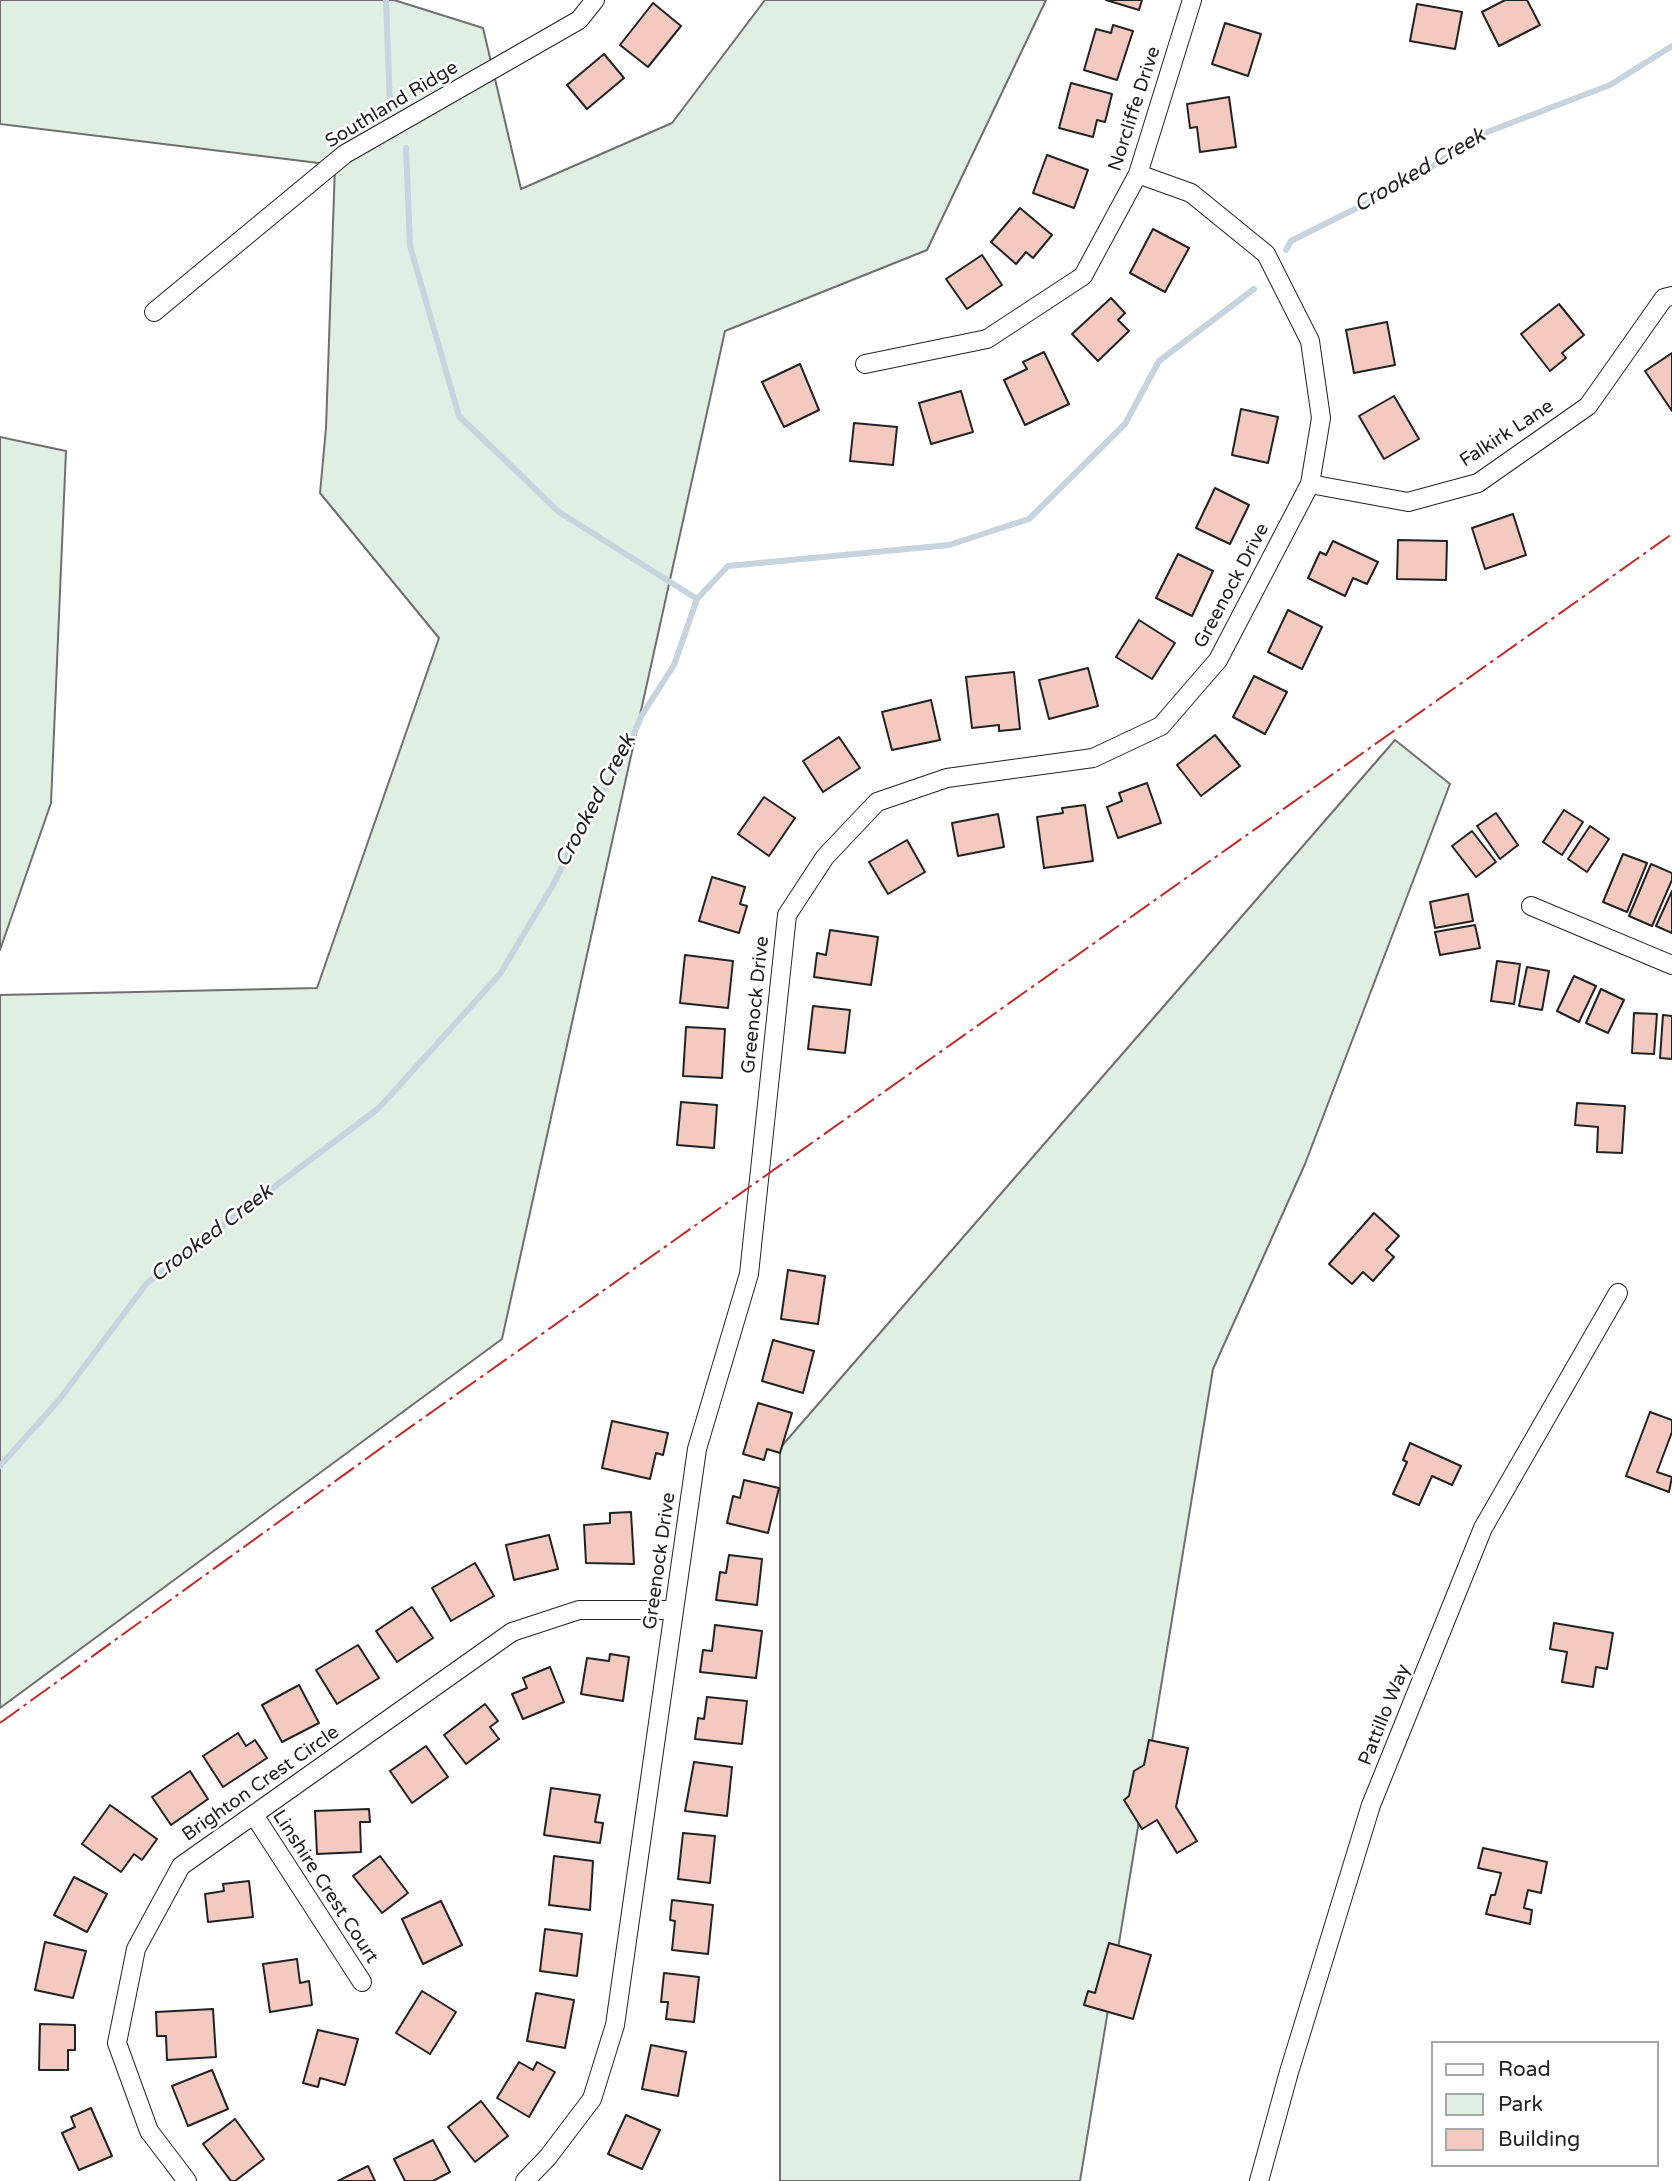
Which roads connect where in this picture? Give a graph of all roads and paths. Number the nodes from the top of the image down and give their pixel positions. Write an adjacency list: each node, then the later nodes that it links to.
1 (595, 0): 5 (street, Southland Ridge)
2 (1192, 0): 3 (street, Norcliffe Drive)
3 (1138, 174): 6 (street, Norcliffe Drive); 7 (street, Greenock Drive)
4 (1672, 296): 7 (street, Falkirk Lane)
5 (154, 312)
6 (865, 364)
7 (1310, 484): 11 (street, Greenock Drive)
8 (1531, 906): 9 (street)
9 (1672, 965)
10 (1618, 1293): 16 (street, Pattillo Way)
11 (674, 1610): 12 (street, Brighton Crest Circle); 15 (street, Greenock Drive)
12 (254, 1815): 13 (street, Linshire Crest Court); 14 (street, Brighton Crest Circle)
13 (362, 1982)
14 (187, 2181)
15 (525, 2181)
16 (1259, 2181)

